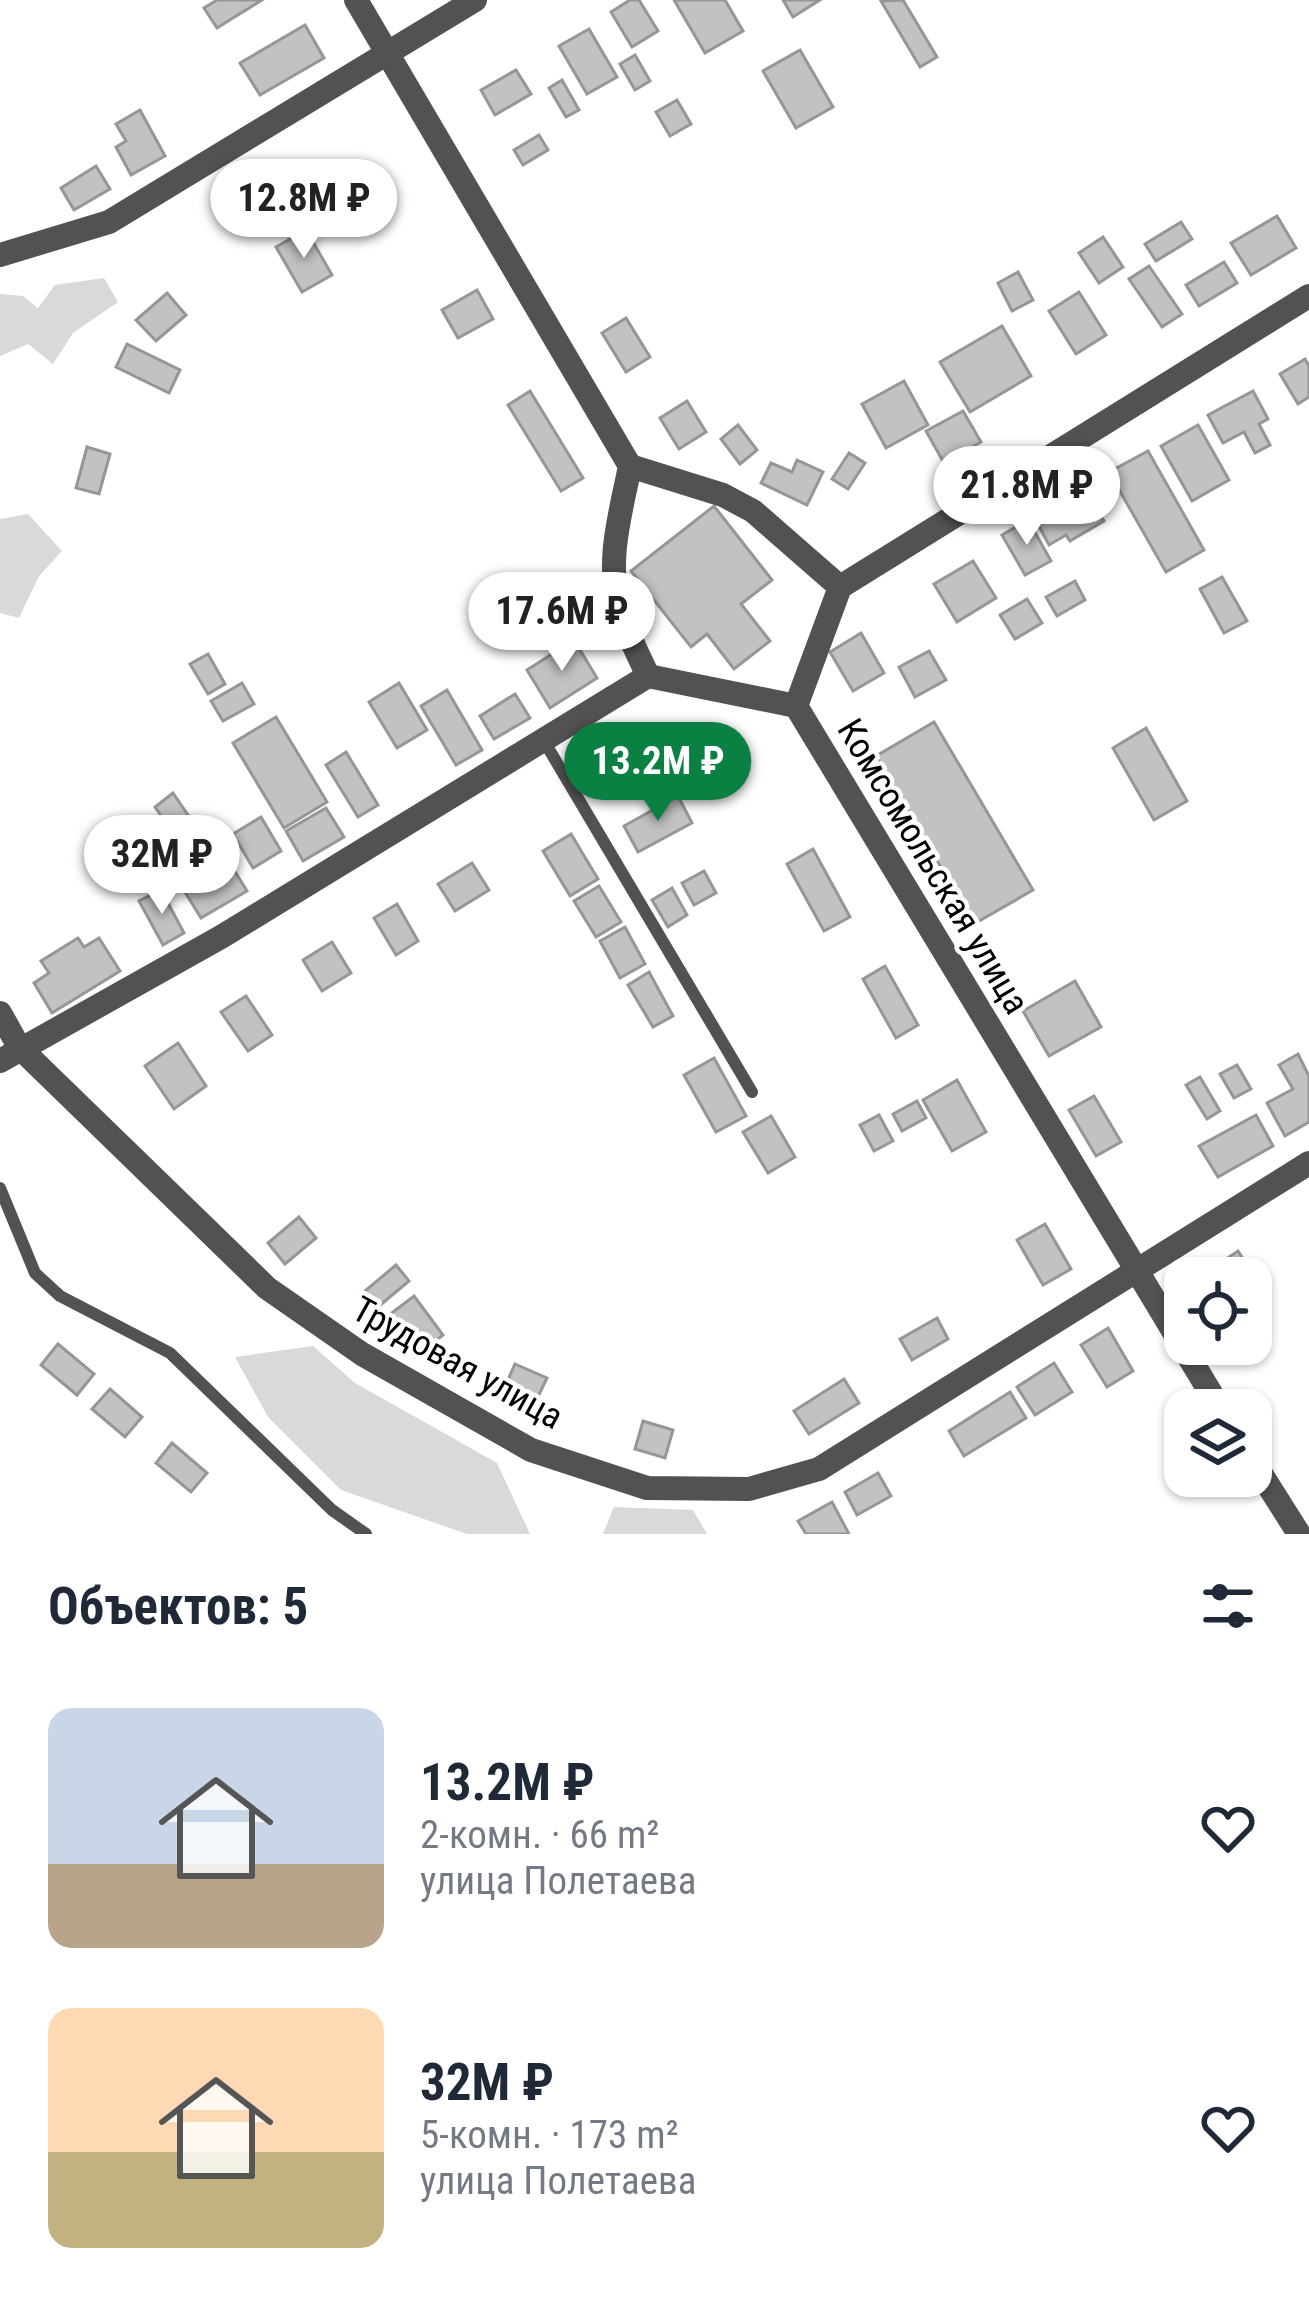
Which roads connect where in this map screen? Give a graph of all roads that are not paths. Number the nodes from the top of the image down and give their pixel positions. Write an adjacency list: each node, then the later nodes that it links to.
1 (356, 0): 3 (street)
2 (475, 0): 3 (street)
3 (388, 51): 4 (street); 6 (street)
4 (0, 255)
5 (1309, 296): 7 (street)
6 (630, 466): 7 (street); 8 (street)
7 (840, 587): 9 (street)
8 (648, 676): 9 (street, Комсомольская улица); 10 (street)
9 (796, 706): 16 (street, Комсомольская улица)
10 (543, 740): 12 (street); 13 (lane)
11 (0, 1013): 12 (street, Трудовая улица)
12 (10, 1054): 16 (street, Трудовая улица)
13 (752, 1092)
14 (1309, 1163): 16 (street, Трудовая улица)
15 (0, 1188): 19 (lane)
16 (1134, 1271): 17 (street, Комсомольская улица)
17 (1208, 1389)
18 (1272, 1491): 20 (street)
19 (366, 1534)
20 (1299, 1534)

